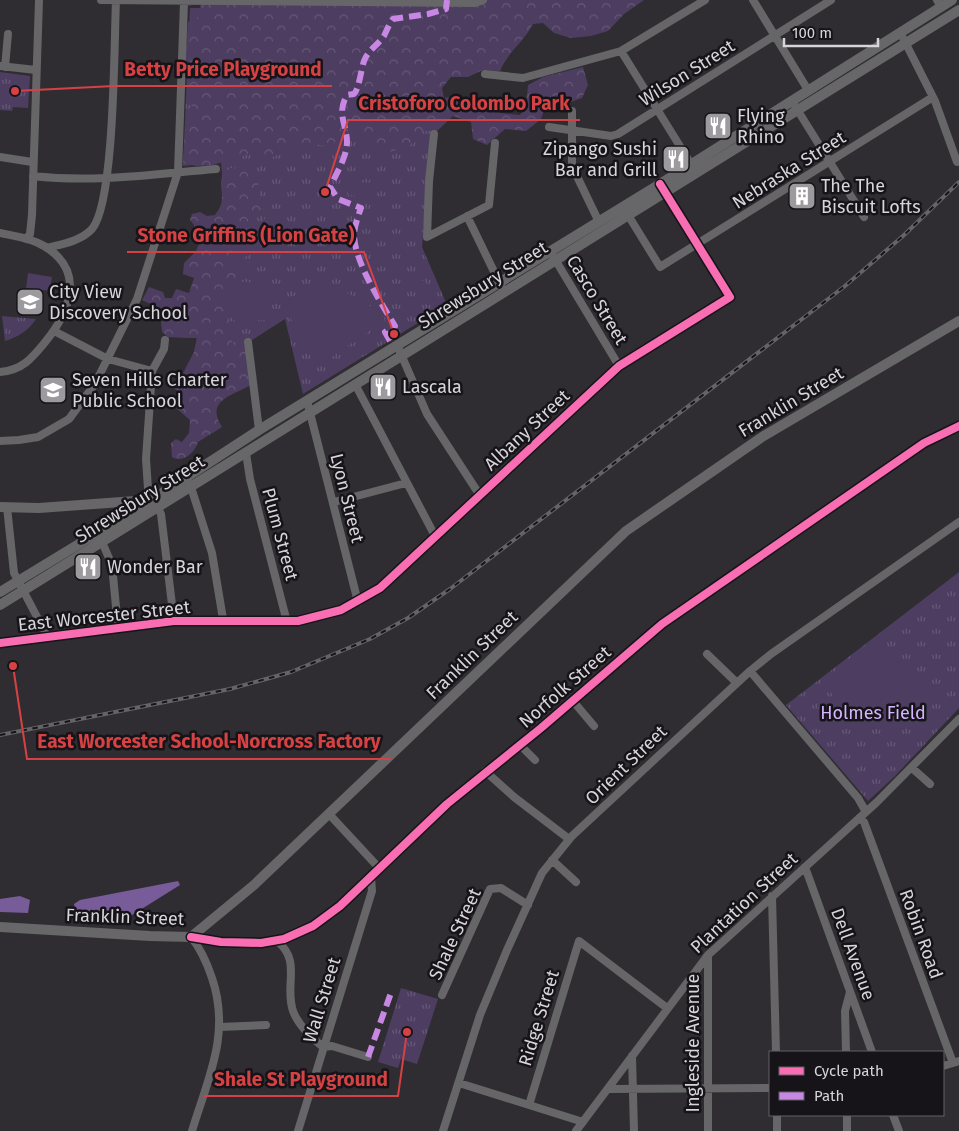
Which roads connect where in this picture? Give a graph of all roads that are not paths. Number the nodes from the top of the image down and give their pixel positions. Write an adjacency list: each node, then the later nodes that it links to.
1 (39, 0): 18 (street)
2 (100, 0): 3 (street)
3 (116, 0): 9 (street); 37 (street)
4 (484, 0): 9 (street)
5 (705, 0): 16 (street)
6 (753, 0): 14 (street)
7 (831, 0): 14 (street, Wilson Street)
8 (952, 0): 10 (main road, Shrewsbury Street)
9 (184, 2): 35 (street)
10 (939, 4): 12 (main road, Shrewsbury Street)
11 (959, 10): 15 (main road, Shrewsbury Street)
12 (901, 33): 15 (street); 20 (main road, Shrewsbury Street)
13 (8, 34): 17 (street)
14 (775, 35): 20 (street); 23 (street, Wilson Street)
15 (906, 42): 21 (street); 22 (main road, Shrewsbury Street)
16 (622, 51): 19 (street); 23 (street)
17 (3, 67): 18 (street)
18 (36, 70): 30 (street)
19 (485, 74)
20 (808, 90): 22 (main road, Shrewsbury Street)
21 (933, 97): 31 (street, Nebraska Street); 32 (street)
22 (794, 106): 31 (street); 33 (main road, Shrewsbury Street); 38 (main road, Shrewsbury Street)
23 (658, 110): 26 (street, Wilson Street); 33 (street)
24 (572, 111): 26 (street)
25 (549, 128): 26 (street, Wilson Street)
26 (573, 131): 42 (street)
27 (434, 134): 40 (street)
28 (495, 143): 40 (street)
29 (0, 156): 30 (street)
30 (32, 162): 36 (street)
31 (830, 162): 41 (street); 45 (street, Nebraska Street)
32 (957, 162)
33 (690, 164): 38 (main road, Shrewsbury Street)
34 (216, 169): 35 (street)
35 (178, 172): 37 (street); 55 (street)
36 (33, 176): 37 (street); 44 (street)
37 (107, 179): 46 (street)
38 (662, 188): 39 (main road, Shrewsbury Street); 42 (main road, Shrewsbury Street); 45 (street)
39 (628, 215): 45 (street, Nebraska Street); 47 (main road, Shrewsbury Street)
40 (466, 216): 48 (street)
41 (864, 217)
42 (598, 220): 47 (main road, Shrewsbury Street)
43 (0, 233): 44 (street)
44 (26, 239): 46 (street)
45 (698, 244): 56 (street, Albany Street)
46 (47, 248): 51 (street)
47 (552, 254): 48 (main road, Shrewsbury Street); 49 (main road, Shrewsbury Street); 56 (street, Casco Street)
48 (498, 281): 49 (street); 54 (main road, Shrewsbury Street)
49 (504, 291): 54 (main road, Shrewsbury Street)
50 (959, 321): 99 (main road, Franklin Street)
51 (54, 331): 55 (street); 58 (street)
52 (165, 340): 57 (street)
53 (248, 342): 63 (street)
54 (399, 350): 59 (main road, Shrewsbury Street); 60 (main road, Shrewsbury Street); 68 (street)
55 (108, 359): 57 (street); 64 (street)
56 (619, 366): 68 (street, Albany Street)
57 (152, 371): 71 (street)
58 (0, 372)
59 (355, 384): 61 (main road, Shrewsbury Street); 67 (street)
60 (307, 402): 61 (street, Lyon Street); 63 (main road, Shrewsbury Street)
61 (310, 412): 65 (main road, Shrewsbury Street); 69 (street, Lyon Street)
62 (959, 426): 91 (street, Norfolk Street)
63 (259, 430): 66 (main road, Shrewsbury Street)
64 (0, 441)
65 (246, 453): 66 (main road, Shrewsbury Street); 84 (street, Plum Street)
66 (189, 482): 71 (main road, Shrewsbury Street); 71 (main road, Shrewsbury Street); 82 (street)
67 (406, 483): 69 (street); 75 (street)
68 (479, 494): 75 (street, Albany Street)
69 (334, 502): 80 (street, Lyon Street)
70 (116, 503): 71 (main road); 72 (main road); 73 (main road)
71 (156, 503): 73 (main road, Shrewsbury Street); 76 (main road, Shrewsbury Street); 83 (street)
72 (3, 507): 77 (street)
73 (119, 519): 77 (main road, Shrewsbury Street)
74 (959, 522): 89 (street, Orient Street)
75 (435, 536): 80 (street, Albany Street)
76 (102, 542): 78 (main road, Shrewsbury Street); 85 (street)
77 (17, 580): 78 (street); 79 (main road, Shrewsbury Street)
78 (22, 591): 81 (main road, Shrewsbury Street); 86 (street)
79 (0, 592)
80 (358, 602): 84 (street, East Worcester Street)
81 (0, 605)
82 (223, 620): 83 (street, East Worcester Street); 84 (street, East Worcester Street)
83 (174, 621): 85 (street, East Worcester Street)
84 (287, 622)
85 (118, 628): 86 (street, East Worcester Street)
86 (47, 636): 87 (street, East Worcester Street)
87 (0, 643)
88 (707, 654): 90 (street)
89 (750, 671): 90 (street, Orient Street); 100 (street, Robin Road)
90 (737, 682): 101 (street, Orient Street)
91 (573, 701): 93 (street); 94 (street, Norfolk Street)
92 (959, 719): 96 (street, Plantation Street)
93 (594, 726)
94 (520, 745): 95 (street); 97 (street, Norfolk Street)
95 (535, 760)
96 (912, 768): 98 (street); 100 (street, Plantation Street)
97 (485, 771): 101 (street); 104 (street, Norfolk Street)
98 (930, 784)
99 (329, 814): 104 (street); 110 (main road, Franklin Street)
100 (862, 815): 103 (street, Plantation Street); 124 (street, Robin Road)
101 (570, 840): 102 (street, Orient Street)
102 (552, 860): 106 (street); 108 (street, Orient Street)
103 (805, 867): 107 (street, Plantation Street); 113 (street, Dell Avenue)
104 (380, 869): 105 (street, Norfolk Street)
105 (371, 877): 111 (street, Norfolk Street); 118 (street, Wall Street)
106 (576, 882)
107 (772, 896): 112 (street, Plantation Street); 119 (street)
108 (528, 905): 114 (street, Shale Street); 126 (street, Orient Street)
109 (0, 927): 110 (main road, Franklin Street)
110 (191, 937): 111 (street, Norfolk Street); 117 (street)
111 (277, 941): 118 (street)
112 (708, 955): 115 (street, Plantation Street); 130 (street, Ingleside Avenue)
113 (850, 992): 120 (street); 121 (street, Dell Avenue)
114 (442, 995)
115 (667, 1008): 122 (street, Plantation Street); 131 (street, Ridge Street)
116 (266, 1024): 117 (street)
117 (220, 1027): 136 (street)
118 (323, 1047): 123 (street); 137 (street, Wall Street)
119 (776, 1051)
120 (846, 1051)
121 (872, 1051)
122 (632, 1056): 128 (street, Plantation Street); 129 (street)
123 (368, 1057)
124 (956, 1062): 125 (street)
125 (944, 1066)
126 (459, 1083): 131 (street); 138 (street, Orient Street)
127 (769, 1088): 130 (street)
128 (609, 1089): 129 (street); 135 (street, Plantation Street)
129 (633, 1089): 130 (street); 140 (street)
130 (708, 1089): 141 (street, Ingleside Avenue)
131 (529, 1105): 135 (street)
132 (777, 1116): 142 (street)
133 (847, 1116): 143 (street)
134 (893, 1116): 144 (street)
135 (583, 1122): 139 (street, Plantation Street)
136 (192, 1131)
137 (298, 1131)
138 (443, 1131)
139 (576, 1131)
140 (634, 1131)
141 (708, 1131)
142 (777, 1131)
143 (847, 1131)
144 (899, 1131)

